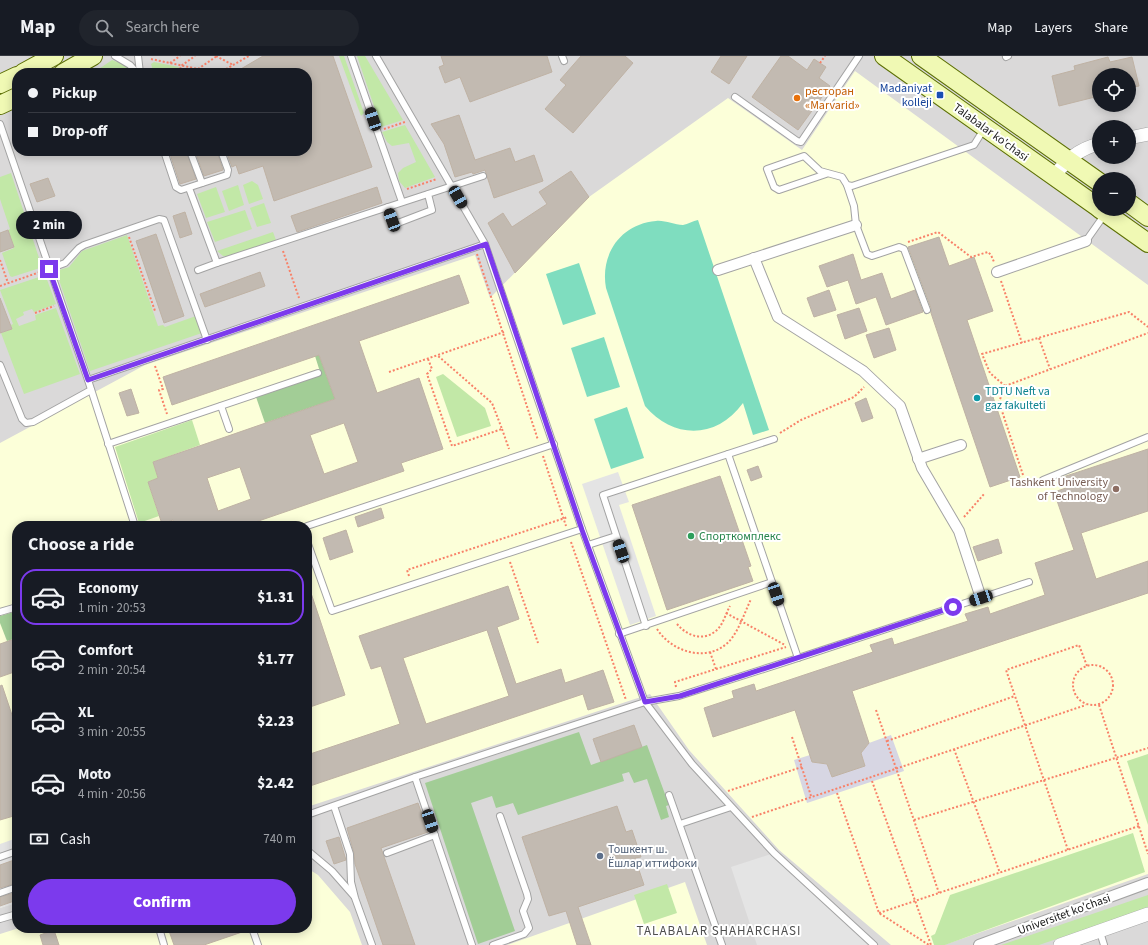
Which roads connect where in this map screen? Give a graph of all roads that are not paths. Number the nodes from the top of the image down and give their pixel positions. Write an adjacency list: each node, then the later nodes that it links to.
1 (54, 56): 10 (main road)
2 (93, 56): 11 (main road)
3 (116, 56): 12 (lane)
4 (138, 56): 13 (lane)
5 (351, 56): 37 (lane)
6 (376, 56): 34 (lane)
7 (859, 56): 16 (lane)
8 (884, 56): 20 (main road, Talabalar ko'chasi)
9 (921, 56): 27 (main road, Talabalar ko'chasi)
10 (32, 68)
11 (72, 68)
12 (133, 68)
13 (139, 68)
14 (12, 78): 15 (main road)
15 (0, 84)
16 (735, 97)
17 (12, 99): 18 (main road)
18 (0, 105)
19 (0, 124): 50 (lane)
20 (985, 127): 30 (main road, Talabalar ko'chasi); 33 (lane)
21 (1148, 134): 22 (street)
22 (1136, 137)
23 (1092, 146): 27 (street)
24 (166, 156): 35 (lane)
25 (192, 156): 32 (lane)
26 (223, 156): 32 (lane)
27 (1068, 160): 30 (street); 31 (main road, Talabalar ko'chasi)
28 (826, 174): 28 (lane); 33 (lane)
29 (483, 176): 34 (lane)
30 (1054, 176): 38 (main road, Talabalar ko'chasi)
31 (1092, 177)
32 (202, 183): 35 (lane)
33 (847, 184): 44 (lane)
34 (452, 185): 36 (lane); 47 (lane)
35 (189, 188): 49 (lane)
36 (428, 194): 37 (lane); 39 (lane)
37 (402, 202): 39 (lane)
38 (1092, 203)
39 (388, 207): 49 (lane)
40 (1136, 208): 43 (main road)
41 (1099, 216): 45 (lane)
42 (1110, 216): 46 (main road, Talabalar ko'chasi)
43 (1148, 217)
44 (856, 225): 48 (street); 54 (lane)
45 (1086, 241): 53 (street)
46 (1148, 243)
47 (486, 244): 55 (lane); 65 (lane)
48 (754, 258): 52 (street); 68 (street)
49 (217, 263): 51 (lane)
50 (49, 269): 55 (lane); 58 (lane)
51 (198, 270)
52 (718, 270)
53 (997, 272)
54 (927, 310)
55 (207, 340): 58 (lane)
56 (0, 365): 59 (lane)
57 (318, 373): 60 (lane)
58 (88, 380): 59 (lane)
59 (91, 390): 64 (lane)
60 (221, 406): 61 (lane); 64 (lane)
61 (230, 429)
62 (1148, 438): 69 (lane)
63 (774, 439): 67 (lane)
64 (108, 444): 70 (lane)
65 (554, 444): 71 (lane); 72 (lane)
66 (961, 445): 68 (street)
67 (728, 454): 73 (lane); 76 (lane)
68 (918, 459): 78 (street)
69 (1043, 480)
70 (133, 521)
71 (312, 524)
72 (582, 530): 74 (lane); 75 (lane)
73 (616, 536): 74 (lane); 81 (lane)
74 (588, 545): 82 (lane)
75 (312, 555)
76 (772, 582): 81 (lane); 83 (lane)
77 (1028, 582): 78 (lane)
78 (981, 598): 83 (lane)
79 (12, 608): 80 (lane)
80 (0, 612)
81 (646, 626): 82 (lane)
82 (619, 634): 84 (lane)
83 (798, 658): 84 (lane)
84 (645, 702): 85 (lane); 88 (lane)
85 (415, 778): 87 (lane); 92 (lane)
86 (669, 795): 91 (lane)
87 (334, 806): 89 (lane); 100 (lane)
88 (731, 807): 91 (lane); 113 (lane)
89 (312, 813)
90 (500, 816): 111 (lane)
91 (680, 824): 112 (lane)
92 (435, 835): 93 (lane); 110 (lane)
93 (387, 852)
94 (12, 853): 96 (lane)
95 (312, 854): 100 (lane)
96 (0, 857)
97 (1148, 883): 114 (street, Universitet ko'chasi)
98 (12, 889): 99 (lane)
99 (0, 893)
100 (355, 898): 109 (lane)
101 (1148, 914): 104 (street)
102 (12, 916): 103 (lane)
103 (0, 920)
104 (1100, 932): 115 (street); 116 (lane)
105 (160, 933): 107 (lane)
106 (254, 933): 108 (lane)
107 (164, 945)
108 (258, 945)
109 (372, 945)
110 (472, 945)
111 (494, 945)
112 (722, 945)
113 (874, 945)
114 (980, 945)
115 (1060, 945)
116 (1104, 945)

